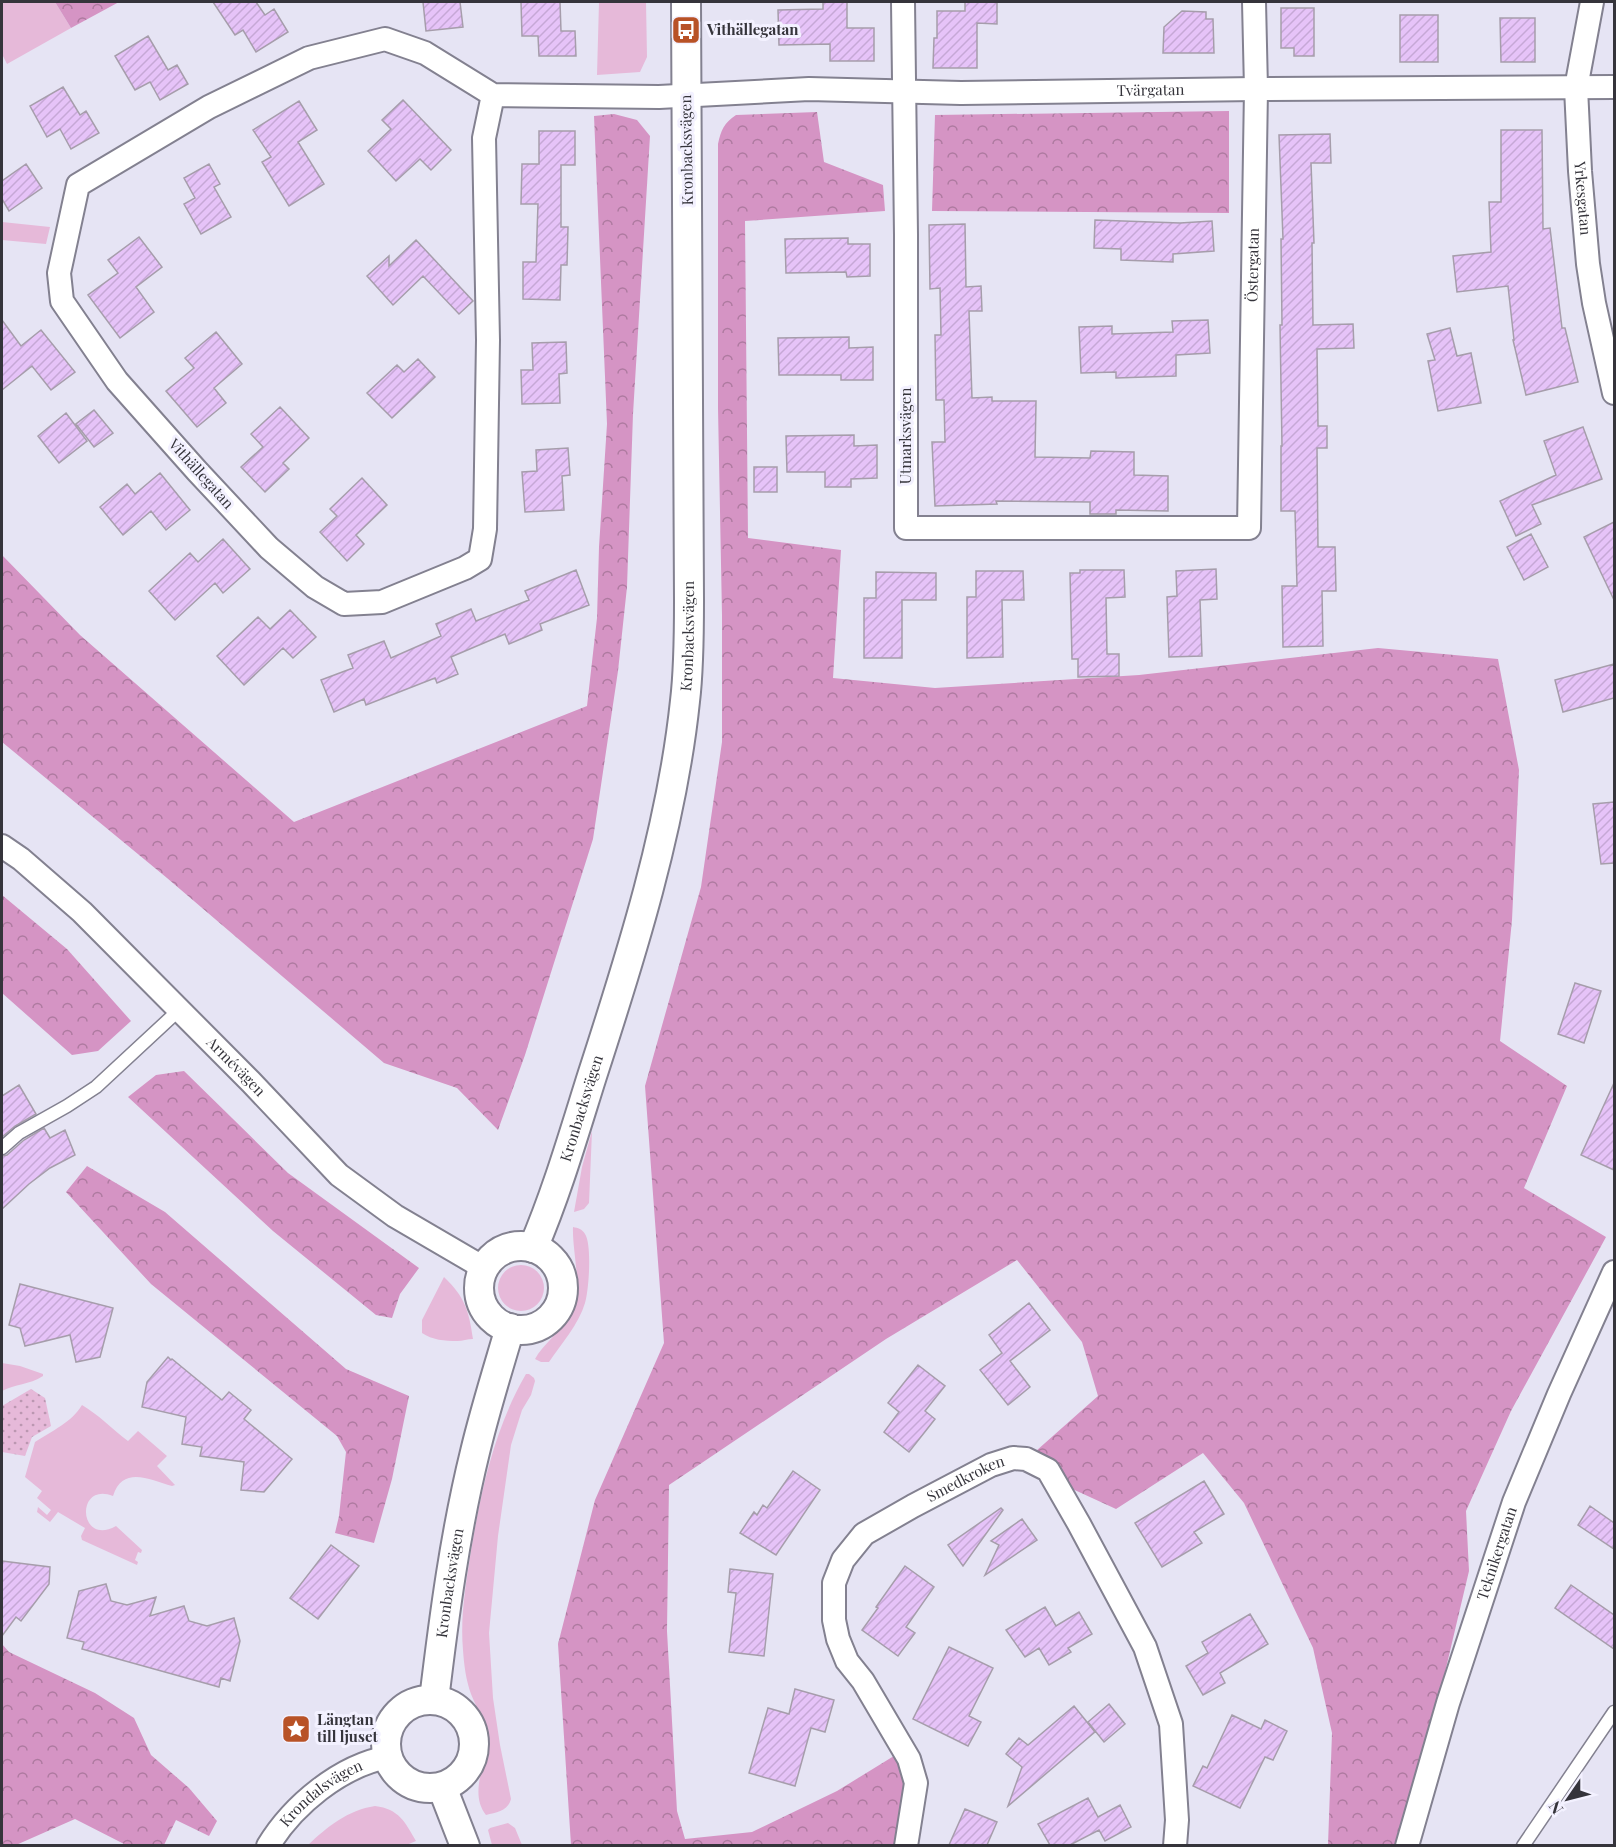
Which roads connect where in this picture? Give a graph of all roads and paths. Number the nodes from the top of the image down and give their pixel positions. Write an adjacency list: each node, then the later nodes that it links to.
1 (686, 2): 10 (street, Kronbacksvägen)
2 (903, 2): 8 (street, Utmarksvägen)
3 (1254, 2): 7 (street, Östergatan)
4 (1592, 2): 6 (street, Yrkesgatan)
5 (1614, 87): 6 (street, Tvärgatan)
6 (1576, 88): 7 (street, Tvärgatan); 11 (street, Yrkesgatan)
7 (1256, 89): 8 (street, Tvärgatan); 12 (street, Östergatan)
8 (903, 92): 10 (street, Tvärgatan); 12 (street, Utmarksvägen)
9 (493, 96): 9 (street, Vithällegatan); 10 (street)
10 (686, 96): 16 (street, Kronbacksvägen)
11 (1614, 393)
12 (1249, 528)
13 (2, 846): 14 (street, Armévägen)
14 (179, 1010): 15 (lane); 17 (street, Armévägen)
15 (2, 1148)
16 (533, 1248): 17 (street); 19 (street)
17 (484, 1268): 19 (street)
18 (1614, 1272): 28 (street, Teknikergatan)
19 (510, 1328): 20 (street, Kronbacksvägen)
20 (434, 1700): 22 (street); 23 (street)
21 (1614, 1712): 29 (lane)
22 (388, 1756): 23 (street); 24 (street, Krondalsvägen)
23 (442, 1786): 25 (street)
24 (268, 1845)
25 (465, 1845)
26 (906, 1845): 27 (street, Smedkroken)
27 (1175, 1845)
28 (1407, 1845)
29 (1523, 1845)

